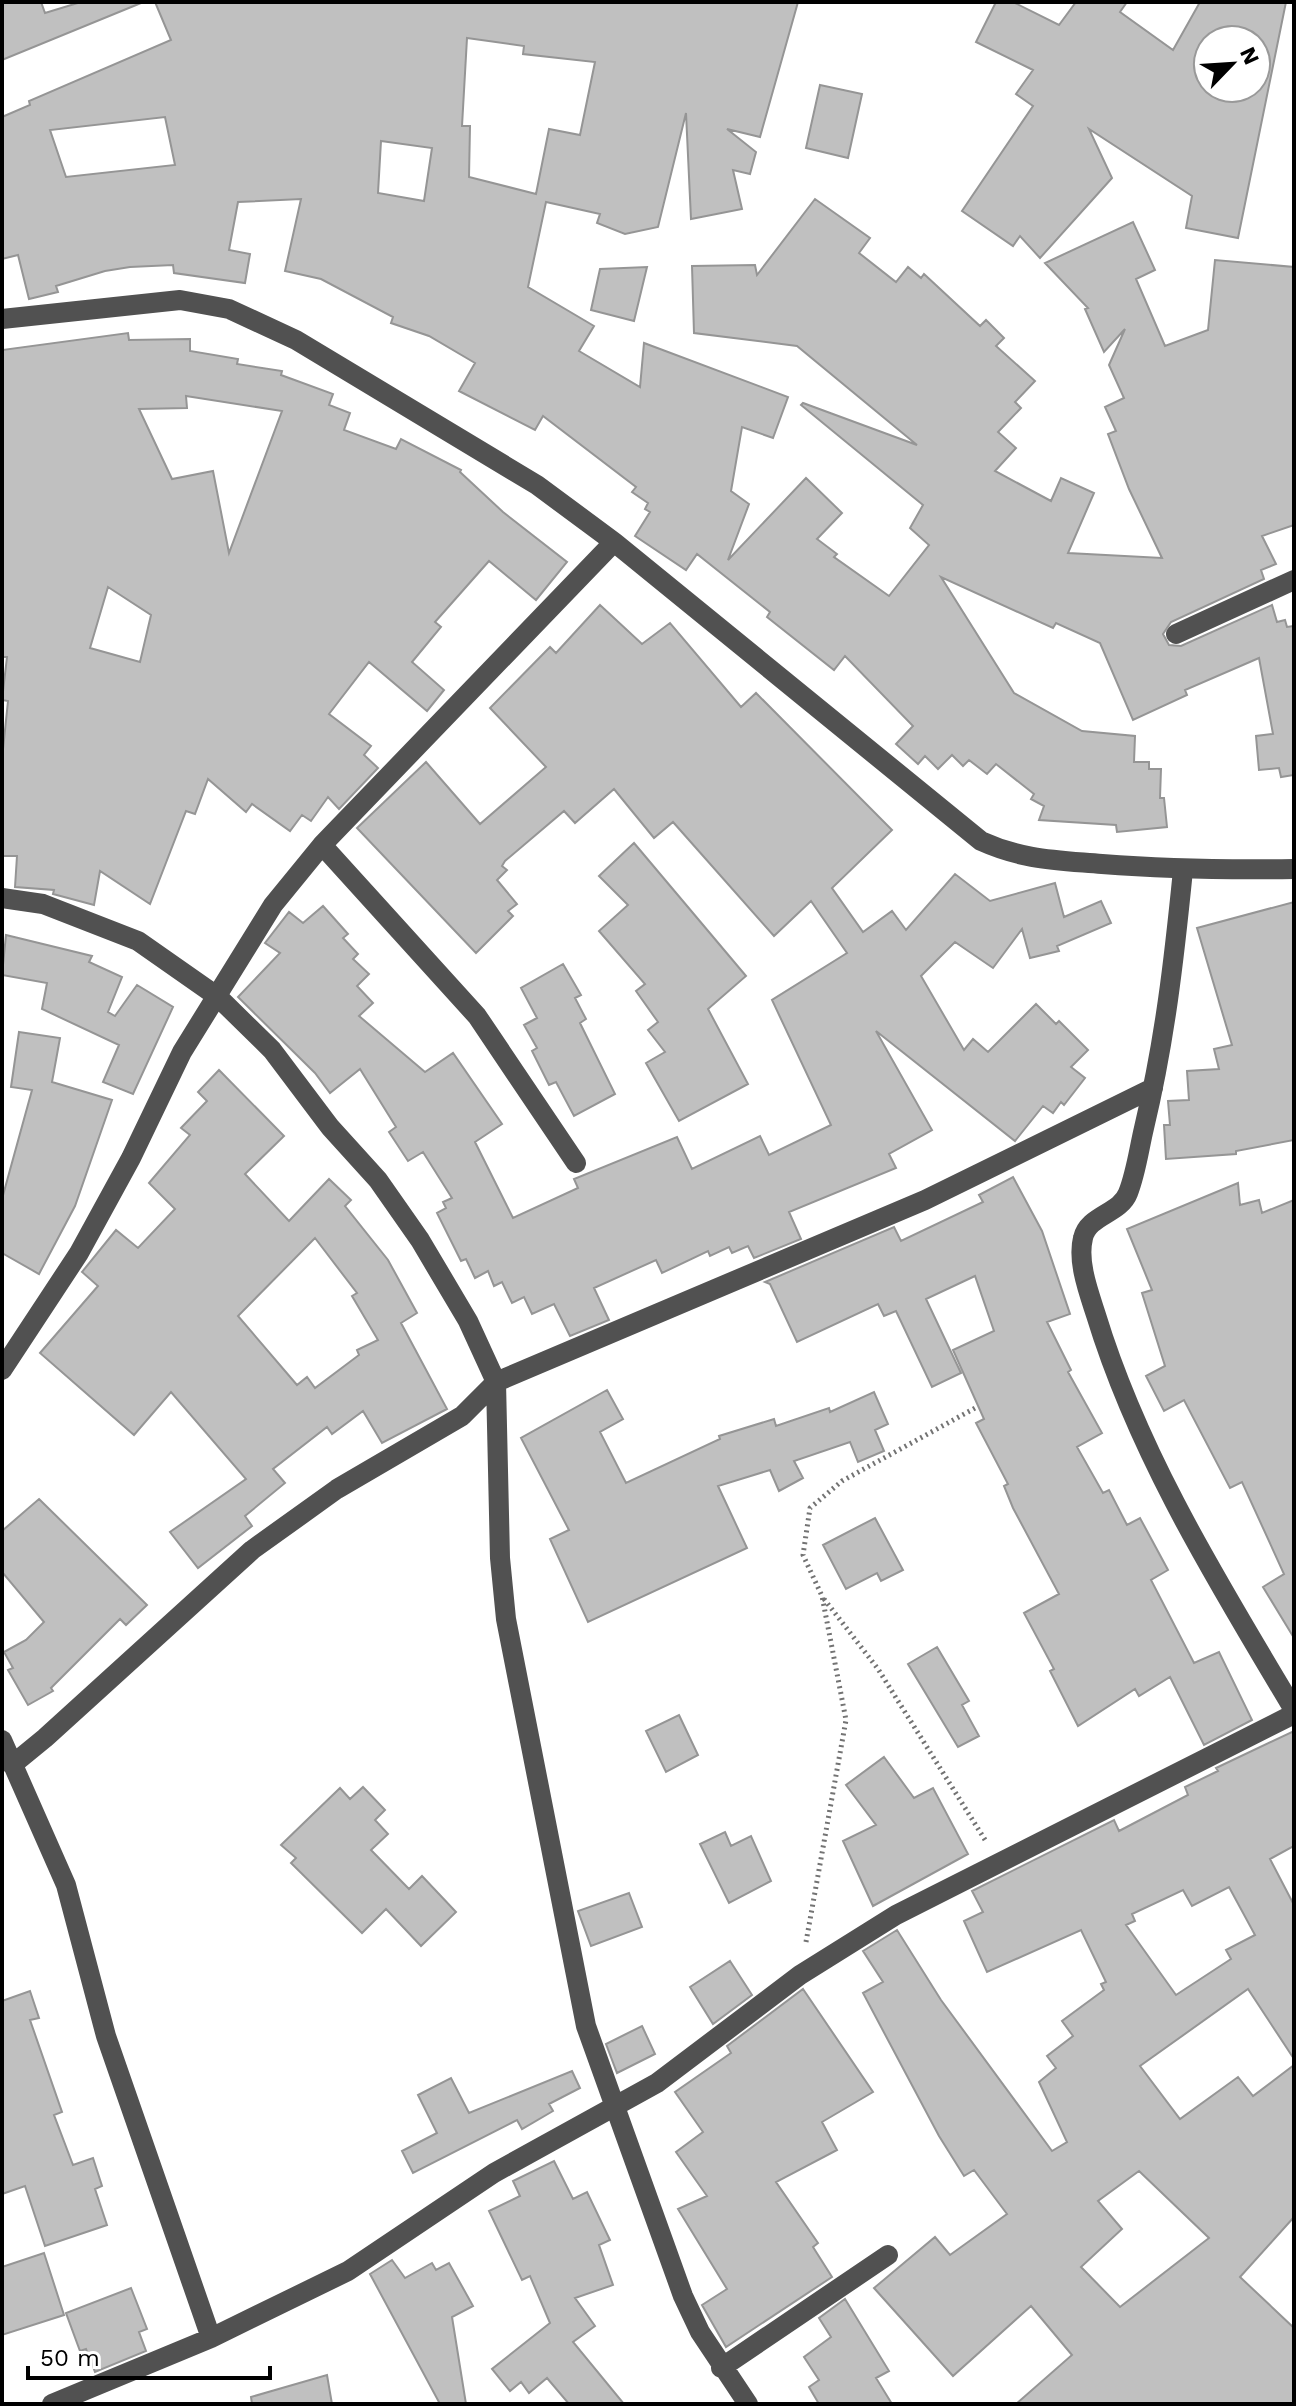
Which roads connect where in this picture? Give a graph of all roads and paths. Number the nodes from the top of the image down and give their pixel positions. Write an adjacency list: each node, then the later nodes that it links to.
1 (2, 319): 2 (street)
2 (614, 542): 5 (street); 7 (street)
3 (1294, 580): 4 (street)
4 (1176, 634)
5 (322, 845): 9 (street); 11 (street)
6 (1294, 869): 7 (street)
7 (1183, 870): 10 (street)
8 (4, 900): 9 (street)
9 (218, 997): 12 (street); 13 (street)
10 (1153, 1088): 13 (street); 16 (street)
11 (576, 1163)
12 (2, 1370)
13 (496, 1382): 17 (street); 20 (street)
14 (977, 1407): 15 (path)
15 (822, 1596): 18 (path); 19 (path)
16 (1294, 1712): 18 (street)
17 (5, 1752): 22 (street)
18 (999, 1861): 19 (street)
19 (800, 1975): 20 (street)
20 (615, 2109): 22 (street); 23 (street)
21 (888, 2255): 23 (street)
22 (211, 2338): 24 (street)
23 (721, 2368): 25 (street)
24 (52, 2404)
25 (748, 2404)

